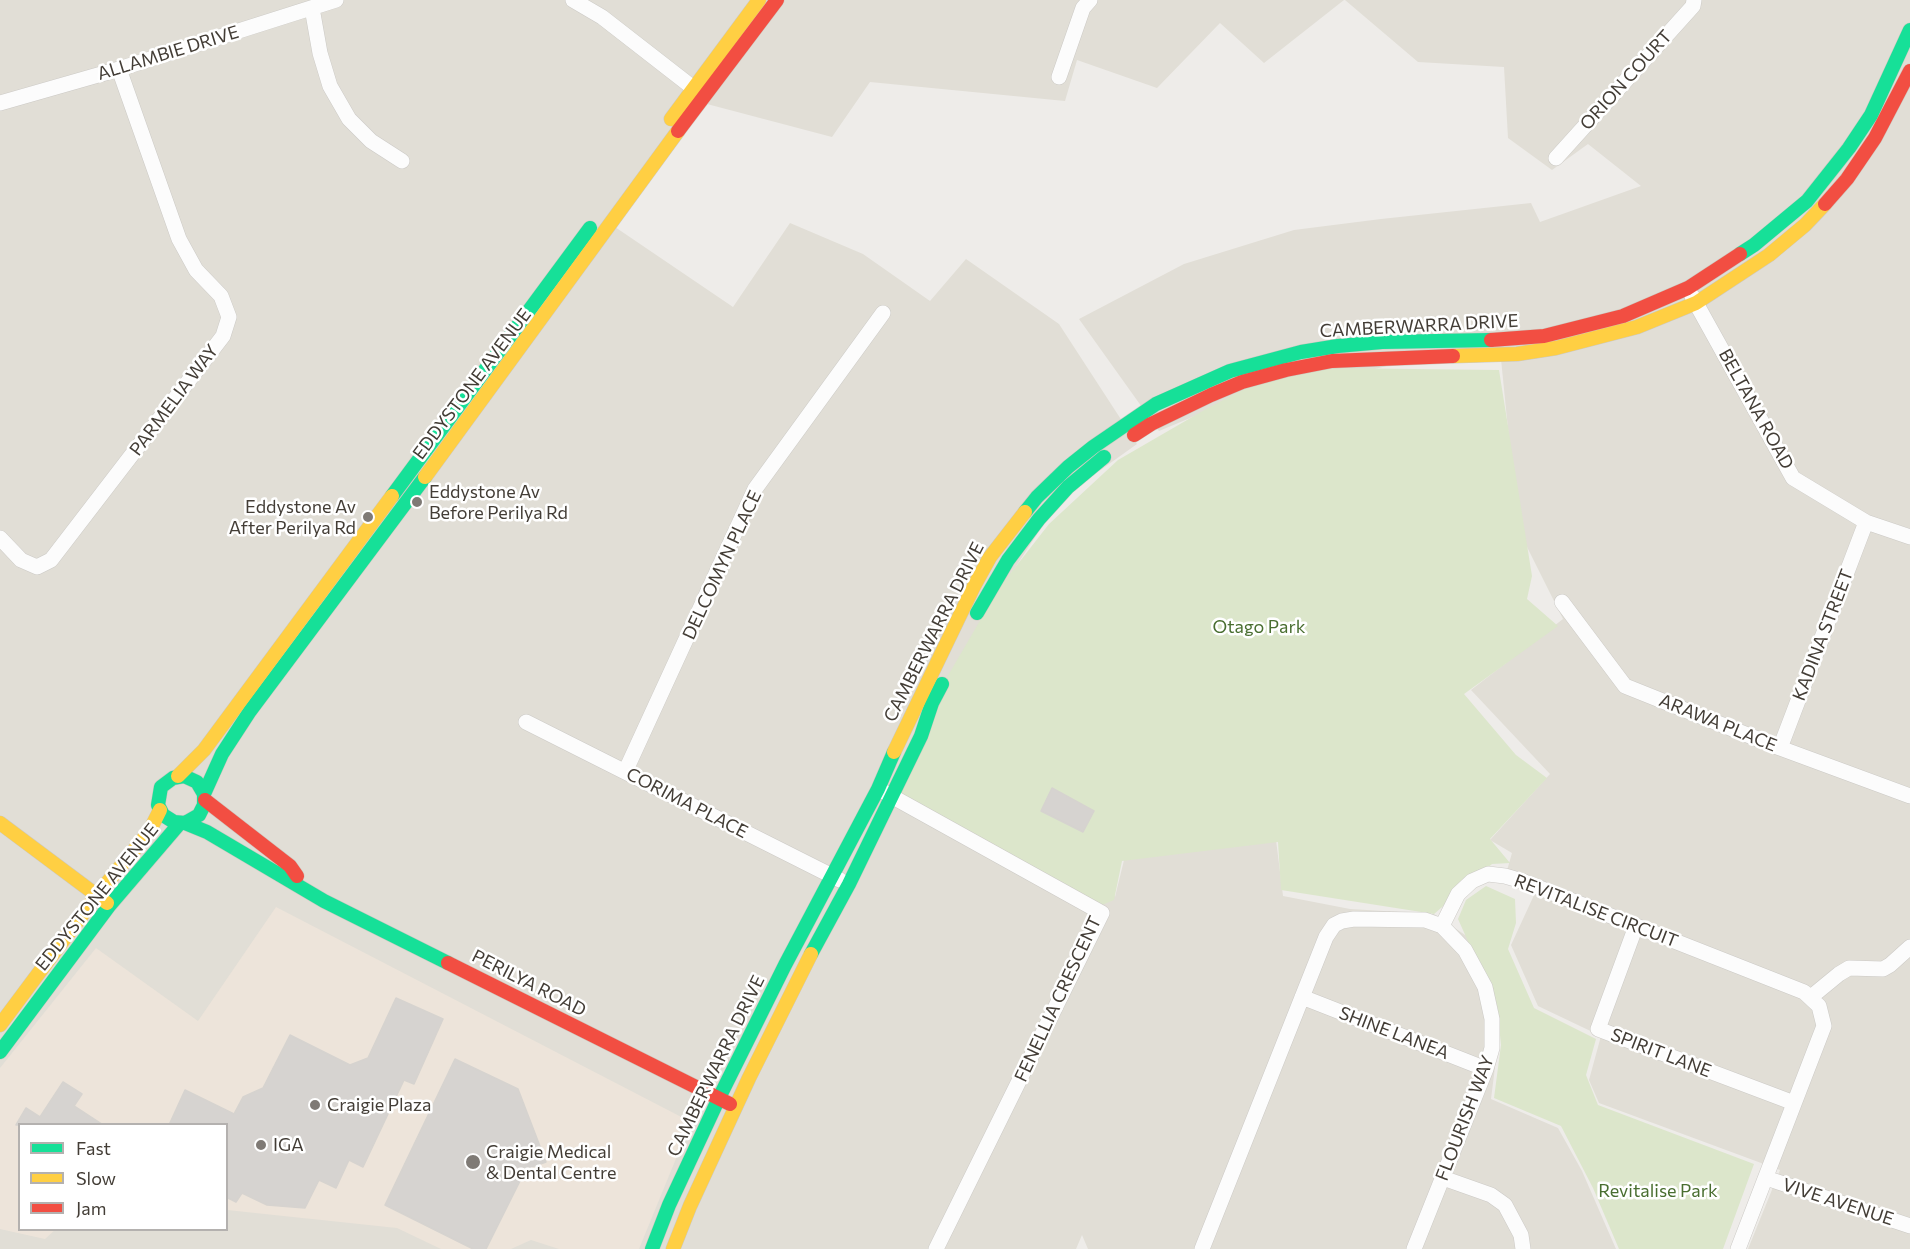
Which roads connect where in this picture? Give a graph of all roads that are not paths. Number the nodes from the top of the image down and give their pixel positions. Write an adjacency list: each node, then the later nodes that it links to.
1 (336, 0): 7 (street, ALLAMBIE DRIVE)
2 (573, 0): 12 (street)
3 (759, 0): 12 (street, EDDYSTONE AVENUE)
4 (777, 0): 12 (street, EDDYSTONE AVENUE)
5 (1090, 0): 11 (street)
6 (1694, 0): 14 (street, ORION COURT)
7 (312, 8): 9 (street, ALLAMBIE DRIVE); 15 (street)
8 (1910, 30): 16 (street, CAMBERWARRA DRIVE)
9 (120, 69): 13 (street, ALLAMBIE DRIVE); 21 (street, PARMELIA WAY)
10 (1910, 71): 17 (street, CAMBERWARRA DRIVE)
11 (1059, 77)
12 (700, 93): 28 (street, EDDYSTONE AVENUE); 31 (street, EDDYSTONE AVENUE)
13 (0, 103)
14 (1556, 158)
15 (402, 161)
16 (1688, 288): 17 (street, BELTANA ROAD); 29 (street, CAMBERWARRA DRIVE)
17 (1696, 303): 19 (street, BELTANA ROAD); 23 (street, CAMBERWARRA DRIVE)
18 (883, 313): 27 (street, DELCOMYN PLACE)
19 (1866, 522): 20 (street, BELTANA ROAD); 26 (street, KADINA STREET)
20 (1910, 537)
21 (0, 538)
22 (1562, 602): 26 (street, ARAWA PLACE)
23 (971, 625)
24 (961, 644): 29 (street, CAMBERWARRA DRIVE)
25 (526, 722): 27 (street, CORIMA PLACE)
26 (1780, 748): 30 (street, ARAWA PLACE)
27 (625, 772): 35 (street, CORIMA PLACE)
28 (178, 776): 31 (street); 32 (street)
29 (885, 793): 35 (street, CAMBERWARRA DRIVE); 36 (street, CAMBERWARRA DRIVE); 56 (street, FENELLIA CRESCENT)
30 (1910, 796)
31 (204, 797): 34 (street); 37 (street, PERILYA ROAD)
32 (160, 810): 34 (street); 38 (street, EDDYSTONE AVENUE)
33 (0, 823): 38 (street)
34 (182, 823): 37 (street, PERILYA ROAD); 39 (street, EDDYSTONE AVENUE)
35 (832, 876): 36 (street, CORIMA PLACE); 48 (street, CAMBERWARRA DRIVE)
36 (849, 884): 50 (street, CAMBERWARRA DRIVE)
37 (306, 889): 48 (street, PERILYA ROAD)
38 (97, 895): 39 (street); 45 (street, EDDYSTONE AVENUE)
39 (109, 906): 46 (street, EDDYSTONE AVENUE)
40 (1442, 926): 41 (street, REVITALISE CIRCUIT); 43 (street); 47 (street, FLOURISH WAY)
41 (1636, 926): 44 (street, REVITALISE CIRCUIT); 49 (street, SPIRIT LANE)
42 (1910, 947): 44 (street)
43 (1302, 997): 47 (street, SHINE LANEA); 57 (street)
44 (1811, 997): 49 (street)
45 (0, 1025)
46 (0, 1052)
47 (1486, 1069): 51 (street, FLOURISH WAY)
48 (719, 1098): 50 (street, PERILYA ROAD); 54 (street, CAMBERWARRA DRIVE)
49 (1794, 1103): 52 (street)
50 (736, 1107): 55 (street, CAMBERWARRA DRIVE)
51 (1443, 1178): 58 (street, FLOURISH WAY); 59 (street)
52 (1766, 1178): 53 (street, VIVE AVENUE); 60 (street)
53 (1910, 1226)
54 (652, 1249)
55 (673, 1249)
56 (936, 1249)
57 (1202, 1249)
58 (1414, 1249)
59 (1523, 1249)
60 (1738, 1249)

